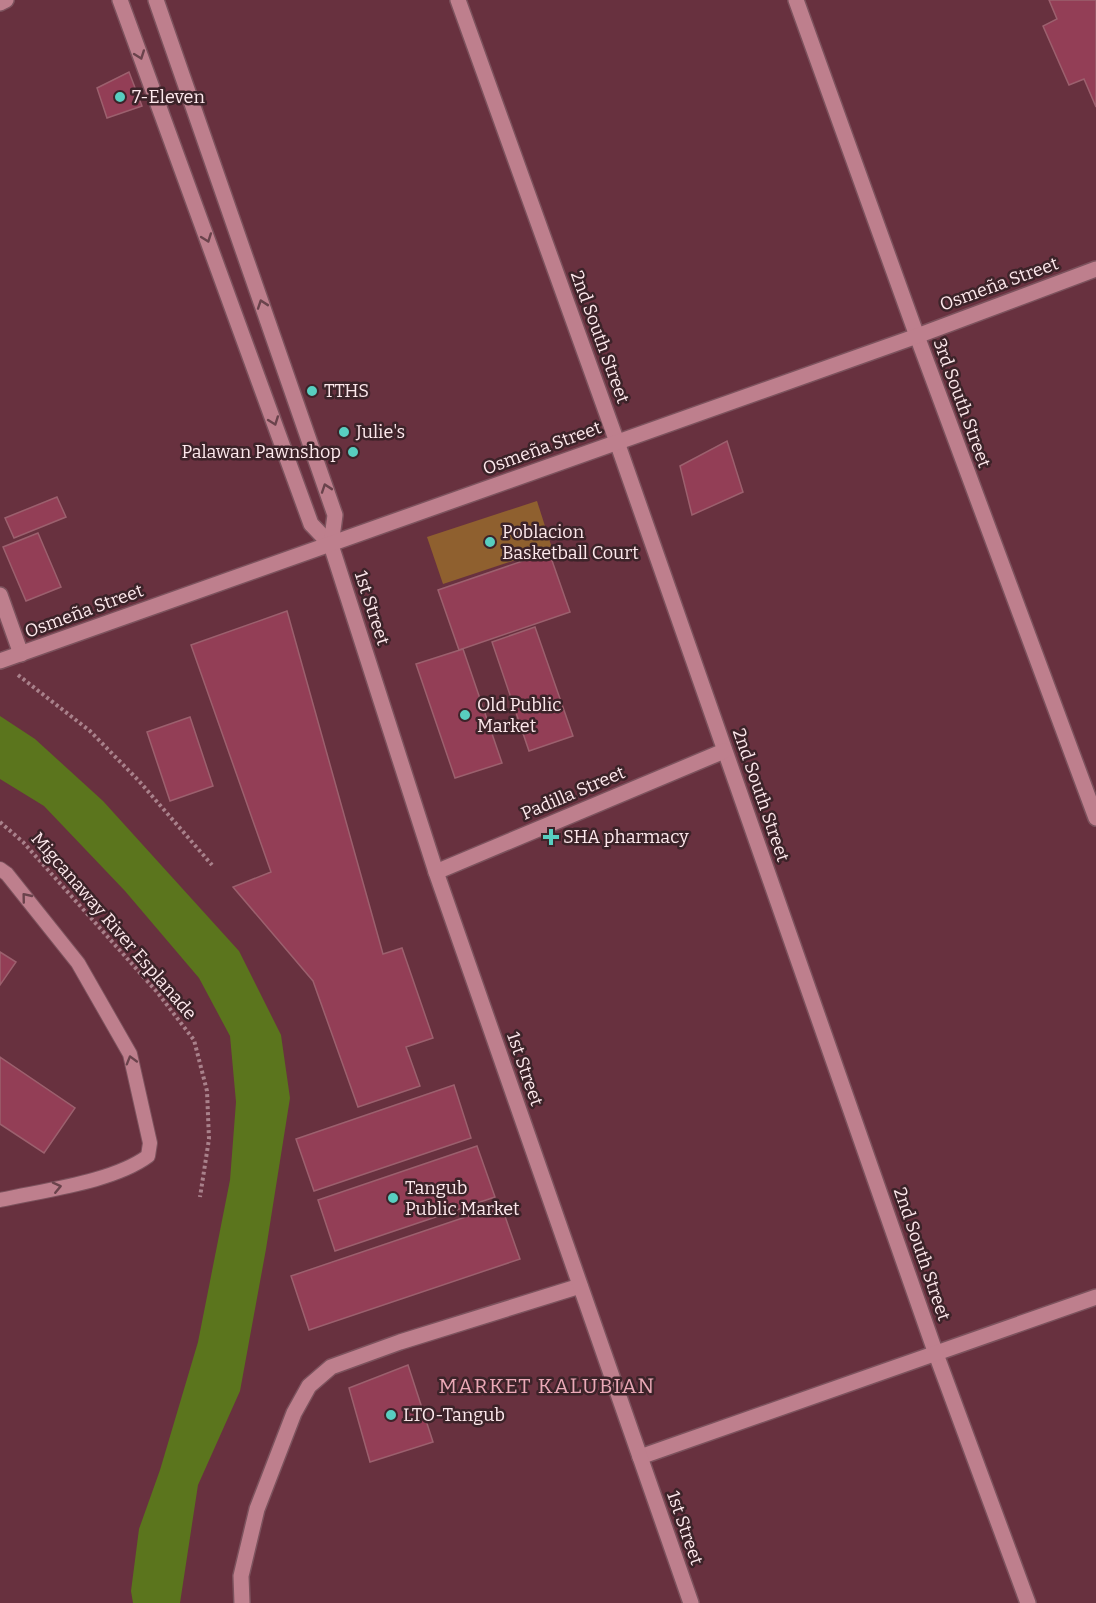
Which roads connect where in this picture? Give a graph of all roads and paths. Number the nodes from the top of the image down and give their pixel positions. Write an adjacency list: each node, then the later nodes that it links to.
1 (6, 0): 6 (street)
2 (120, 0): 10 (street, 1st Street, one-way to 10)
3 (156, 0): 10 (street, 1st Street, one-way to 3)
4 (458, 0): 9 (street, 2nd South Street)
5 (796, 0): 8 (street, 3rd South Street)
6 (0, 3)
7 (1096, 269): 8 (street, Osmeña Street)
8 (917, 336): 9 (street, Osmeña Street); 15 (street, 3rd South Street)
9 (617, 442): 10 (street, Osmeña Street); 14 (street, 2nd South Street)
10 (331, 545): 12 (street, Osmeña Street); 19 (street, 1st Street)
11 (0, 595): 12 (street)
12 (21, 654): 13 (street, Osmeña Street)
13 (5, 665): 17 (path)
14 (724, 751): 19 (street, Padilla Street); 24 (street, 2nd South Street)
15 (1096, 818)
16 (0, 822): 20 (path, Migcanaway River Esplanade)
17 (212, 865)
18 (0, 869): 21 (lane, one-way to 18)
19 (436, 872): 22 (street, 1st Street)
20 (200, 1197)
21 (0, 1200)
22 (580, 1286): 25 (street, 1st Street); 26 (street)
23 (1096, 1297): 24 (street)
24 (936, 1354): 25 (street); 28 (street, 2nd South Street)
25 (640, 1456): 27 (street, 1st Street)
26 (242, 1603)
27 (691, 1603)
28 (1028, 1603)

